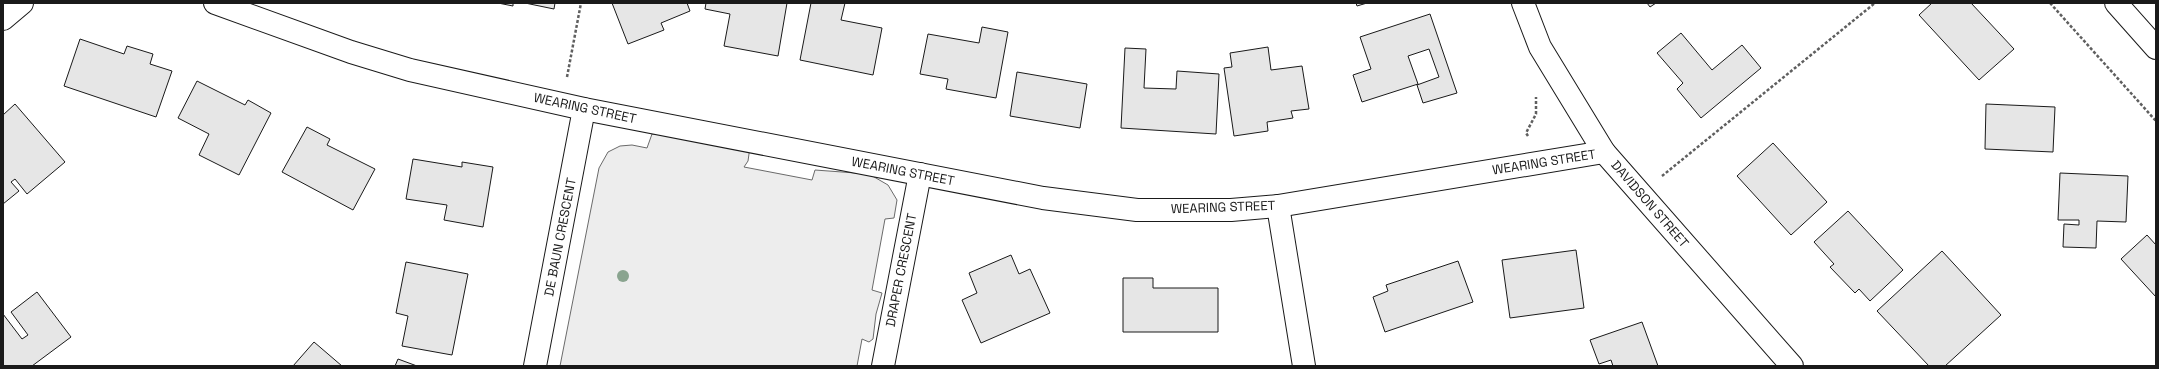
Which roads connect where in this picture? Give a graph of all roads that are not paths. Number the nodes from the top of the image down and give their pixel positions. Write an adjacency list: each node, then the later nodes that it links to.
1 (22, 3): 5 (street)
2 (215, 3): 7 (street, WEARING STREET)
3 (1523, 3): 8 (street, DAVIDSON STREET)
4 (2116, 3): 6 (street)
5 (3, 19)
6 (2156, 48)
7 (584, 109): 9 (street, WEARING STREET); 11 (street, DE BAUN CRESCENT)
8 (1604, 152): 10 (street, WEARING STREET); 14 (street, DAVIDSON STREET)
9 (920, 174): 10 (street, WEARING STREET); 12 (street, DRAPER CRESCENT)
10 (1278, 206): 13 (street)
11 (535, 366)
12 (883, 366)
13 (1304, 366)
14 (1792, 366)

